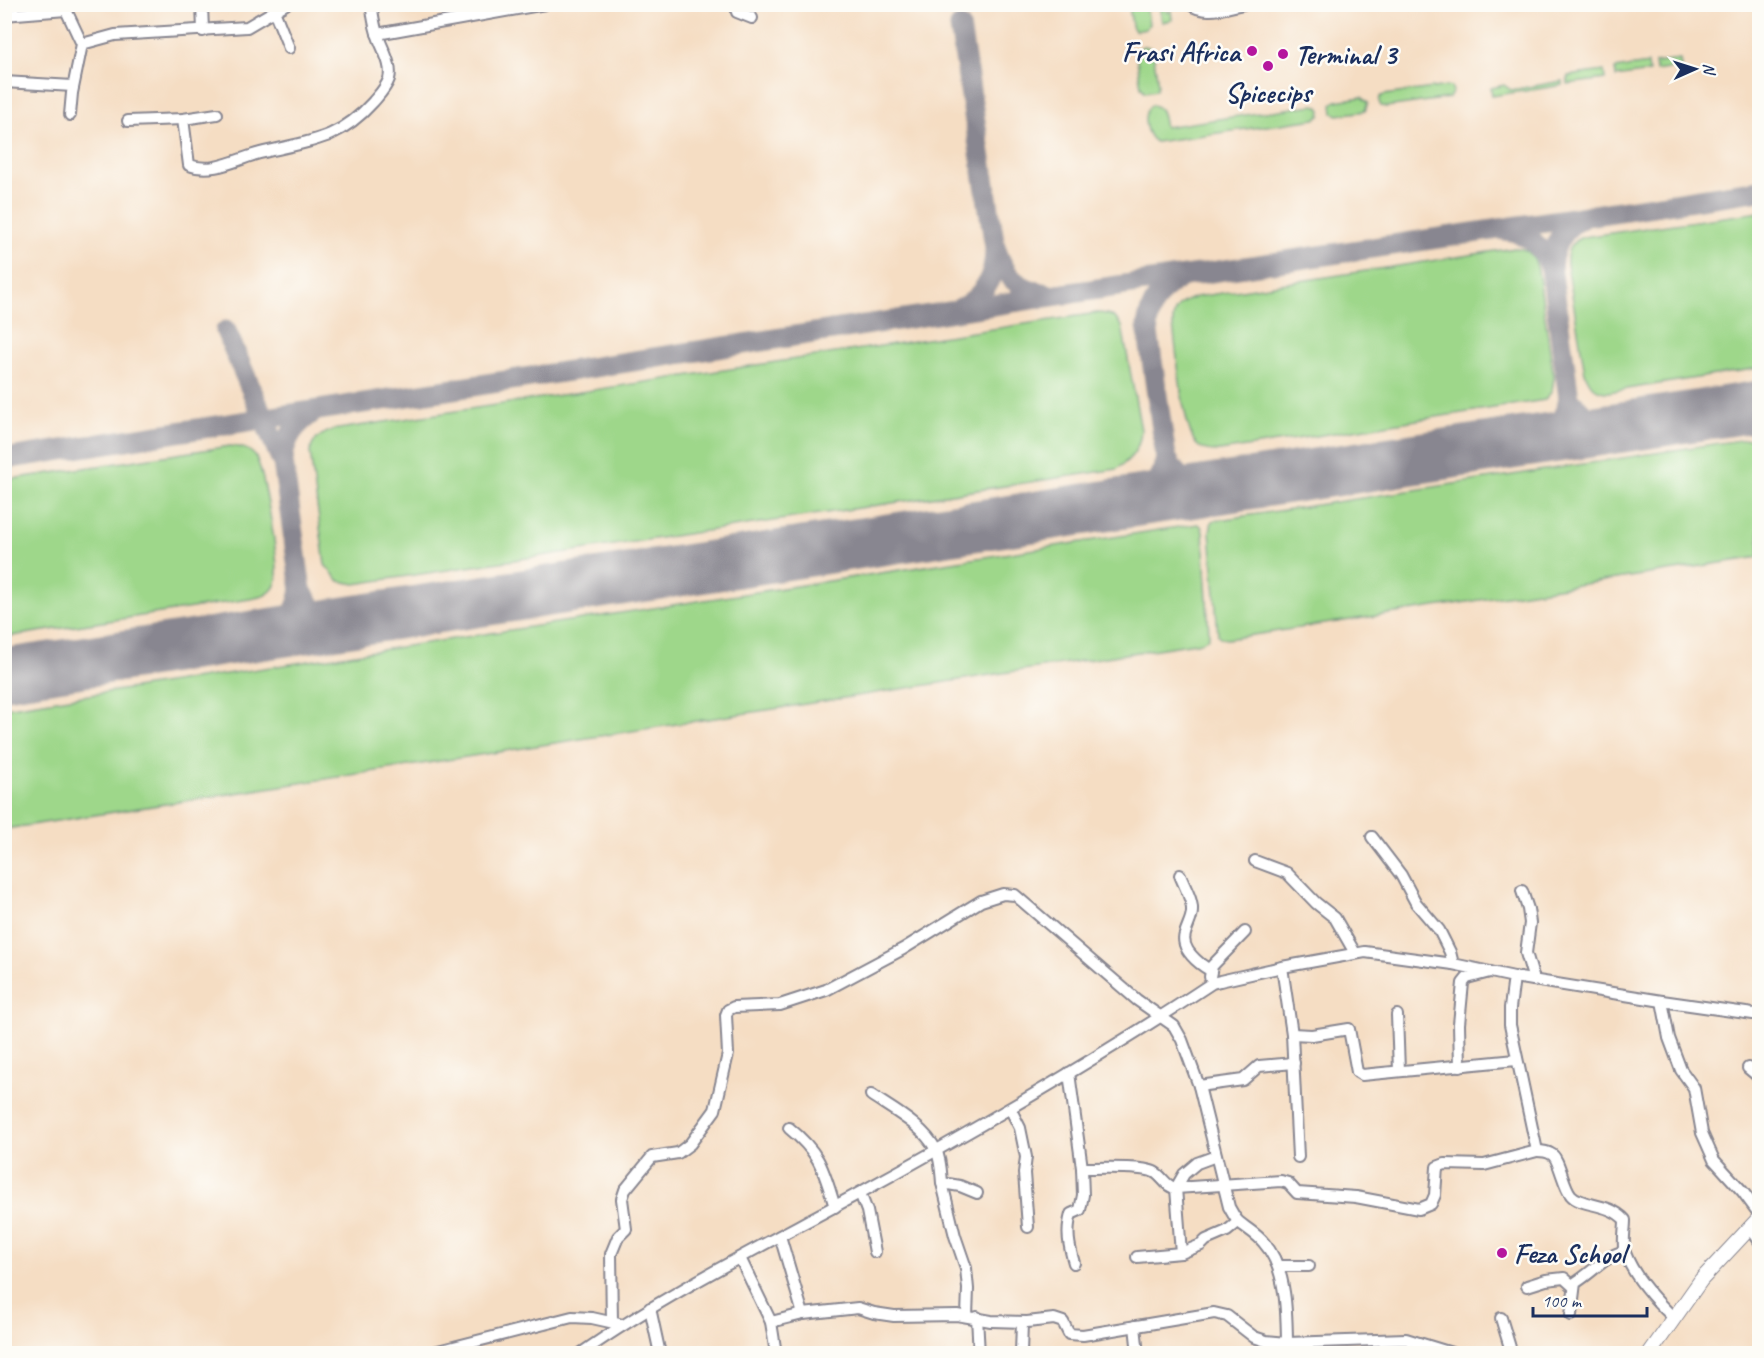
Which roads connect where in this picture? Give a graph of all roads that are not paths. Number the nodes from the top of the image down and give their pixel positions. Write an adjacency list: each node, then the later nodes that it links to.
1 (202, 4): 13 (street)
2 (286, 4): 10 (street)
3 (371, 4): 14 (street)
4 (546, 4): 9 (street)
5 (737, 4): 12 (street)
6 (1190, 4): 7 (street)
7 (1244, 4)
8 (66, 7): 11 (street); 15 (street)
9 (489, 10): 14 (street)
10 (275, 13): 13 (street); 16 (street)
11 (4, 15)
12 (752, 18)
13 (203, 31): 15 (street)
14 (377, 34): 21 (street)
15 (82, 44): 18 (street)
16 (289, 48)
17 (4, 82): 18 (street)
18 (73, 86): 20 (street)
19 (217, 114): 21 (street)
20 (70, 115)
21 (183, 118): 22 (street)
22 (128, 121)
23 (1372, 837): 29 (street)
24 (1255, 861): 28 (street)
25 (1180, 875): 31 (street)
26 (1522, 891): 34 (street)
27 (1245, 932): 31 (street)
28 (1355, 953): 29 (street); 30 (street)
29 (1453, 964): 32 (street)
30 (1282, 967): 35 (street); 40 (street)
31 (1210, 970): 35 (street)
32 (1492, 971): 33 (street); 43 (street)
33 (1514, 977): 34 (street); 41 (street)
34 (1534, 980): 36 (street)
35 (1212, 983): 39 (street)
36 (1662, 1001): 38 (street); 63 (street)
37 (1397, 1015): 45 (street)
38 (1760, 1015)
39 (1161, 1017): 46 (street); 48 (street); 86 (street)
40 (1292, 1034): 42 (street); 45 (street)
41 (1516, 1060): 43 (street); 53 (street)
42 (1294, 1063): 48 (street); 55 (street)
43 (1460, 1066): 45 (street)
44 (1748, 1068): 47 (street)
45 (1399, 1071)
46 (1069, 1074): 50 (street); 56 (street)
47 (1760, 1078)
48 (1199, 1086): 54 (street)
49 (871, 1095): 52 (street)
50 (1011, 1110): 52 (street); 65 (street)
51 (789, 1128): 62 (street)
52 (936, 1150): 57 (street); 60 (street)
53 (1537, 1151): 58 (street); 68 (street)
54 (1216, 1156): 58 (street); 59 (street)
55 (1298, 1157)
56 (1082, 1168): 59 (street); 73 (street)
57 (942, 1183): 61 (street); 81 (street)
58 (1224, 1186): 59 (street); 64 (street)
59 (1176, 1188): 70 (street)
60 (860, 1193): 62 (street); 69 (street)
61 (977, 1193)
62 (835, 1207): 66 (street)
63 (1756, 1220): 67 (street); 82 (main road)
64 (1238, 1222): 70 (street); 74 (street)
65 (1028, 1227)
66 (780, 1236): 72 (street); 79 (street)
67 (1760, 1242)
68 (1624, 1251): 77 (street); 82 (street)
69 (875, 1252)
70 (1181, 1253): 71 (street)
71 (1137, 1257)
72 (740, 1258): 78 (street); 84 (street)
73 (1074, 1263)
74 (1279, 1266): 75 (street); 88 (street)
75 (1309, 1266)
76 (1527, 1286): 77 (street)
77 (1574, 1287): 80 (street)
78 (650, 1308): 86 (street); 91 (street)
79 (803, 1314): 81 (street); 84 (street)
80 (1571, 1315)
81 (972, 1316): 85 (street); 93 (street)
82 (1673, 1317): 98 (main road)
83 (1501, 1318): 97 (street)
84 (771, 1322): 92 (street)
85 (1022, 1322): 87 (street); 94 (street)
86 (617, 1323): 89 (street); 90 (street)
87 (1135, 1326): 88 (street); 95 (street)
88 (1287, 1348): 96 (street)
89 (426, 1353)
90 (580, 1353)
91 (660, 1353)
92 (776, 1353)
93 (979, 1353)
94 (1021, 1353)
95 (1138, 1353)
96 (1455, 1353)
97 (1512, 1353)
98 (1649, 1353)

